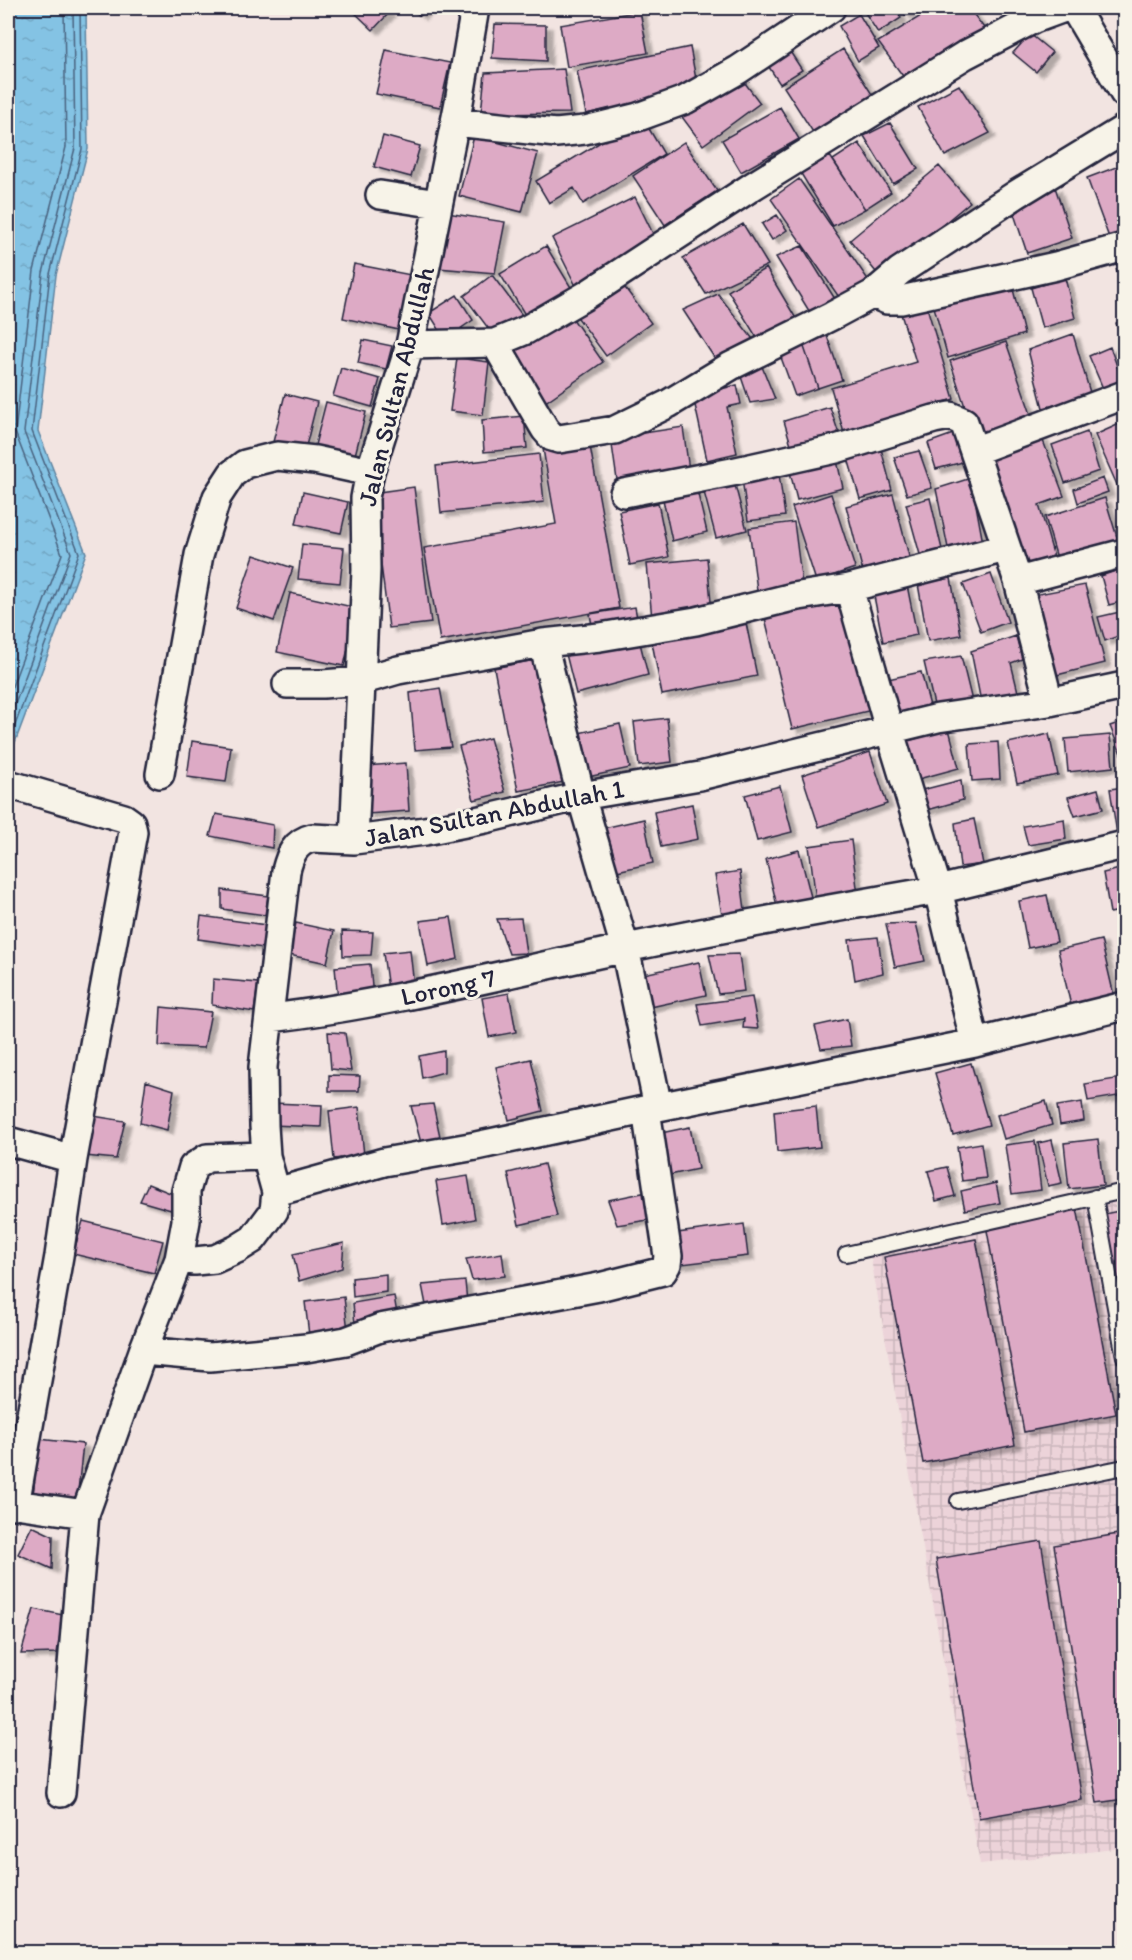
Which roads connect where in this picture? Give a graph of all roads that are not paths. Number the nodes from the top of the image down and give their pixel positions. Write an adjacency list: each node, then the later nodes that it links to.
1 (475, 8): 6 (street, Jalan Sultan Abdullah)
2 (831, 8): 6 (street)
3 (1064, 8): 12 (street)
4 (1074, 8): 5 (street)
5 (1125, 93)
6 (455, 122): 9 (street, Jalan Sultan Abdullah)
7 (1125, 129): 11 (street)
8 (380, 195): 9 (street)
9 (438, 204): 13 (street, Jalan Sultan Abdullah)
10 (1125, 247): 11 (street)
11 (873, 294): 12 (street)
12 (495, 343): 13 (street)
13 (410, 345): 16 (street, Jalan Sultan Abdullah)
14 (1125, 395): 15 (street)
15 (974, 451): 17 (street); 18 (street)
16 (370, 472): 23 (street, Jalan Sultan Abdullah); 28 (street)
17 (624, 493)
18 (1006, 548): 20 (street); 21 (street)
19 (1125, 553): 20 (street)
20 (1018, 581): 26 (street)
21 (849, 588): 22 (street); 27 (street)
22 (543, 643): 23 (street); 30 (street)
23 (360, 681): 24 (street); 31 (street, Jalan Sultan Abdullah)
24 (287, 684)
25 (1125, 686): 26 (street, Jalan Sultan Abdullah 1)
26 (1049, 702): 27 (street, Jalan Sultan Abdullah 1)
27 (889, 729): 30 (street, Jalan Sultan Abdullah 1); 33 (street)
28 (160, 774)
29 (8, 784): 41 (street)
30 (581, 796): 31 (street, Jalan Sultan Abdullah 1); 34 (street)
31 (354, 840): 36 (street, Jalan Sultan Abdullah 1)
32 (1125, 845): 33 (street, Lorong 7)
33 (938, 890): 34 (street, Lorong 7); 37 (street)
34 (625, 948): 36 (street, Lorong 7); 38 (street)
35 (1125, 1006): 37 (street)
36 (270, 1018): 40 (street, Jalan Sultan Abdullah 1)
37 (975, 1043): 38 (street)
38 (652, 1108): 43 (street); 47 (street)
39 (8, 1141): 41 (street)
40 (267, 1156): 43 (street, Jalan Sultan Abdullah 1); 46 (street)
41 (73, 1160): 51 (street)
42 (1125, 1191): 44 (lane)
43 (276, 1192): 46 (street)
44 (1095, 1197): 45 (lane); 48 (lane)
45 (846, 1254)
46 (179, 1259): 47 (street)
47 (143, 1351): 52 (street)
48 (1125, 1357)
49 (1125, 1467): 50 (lane)
50 (958, 1501)
51 (11, 1504): 52 (street)
52 (85, 1514): 53 (street)
53 (61, 1793)

